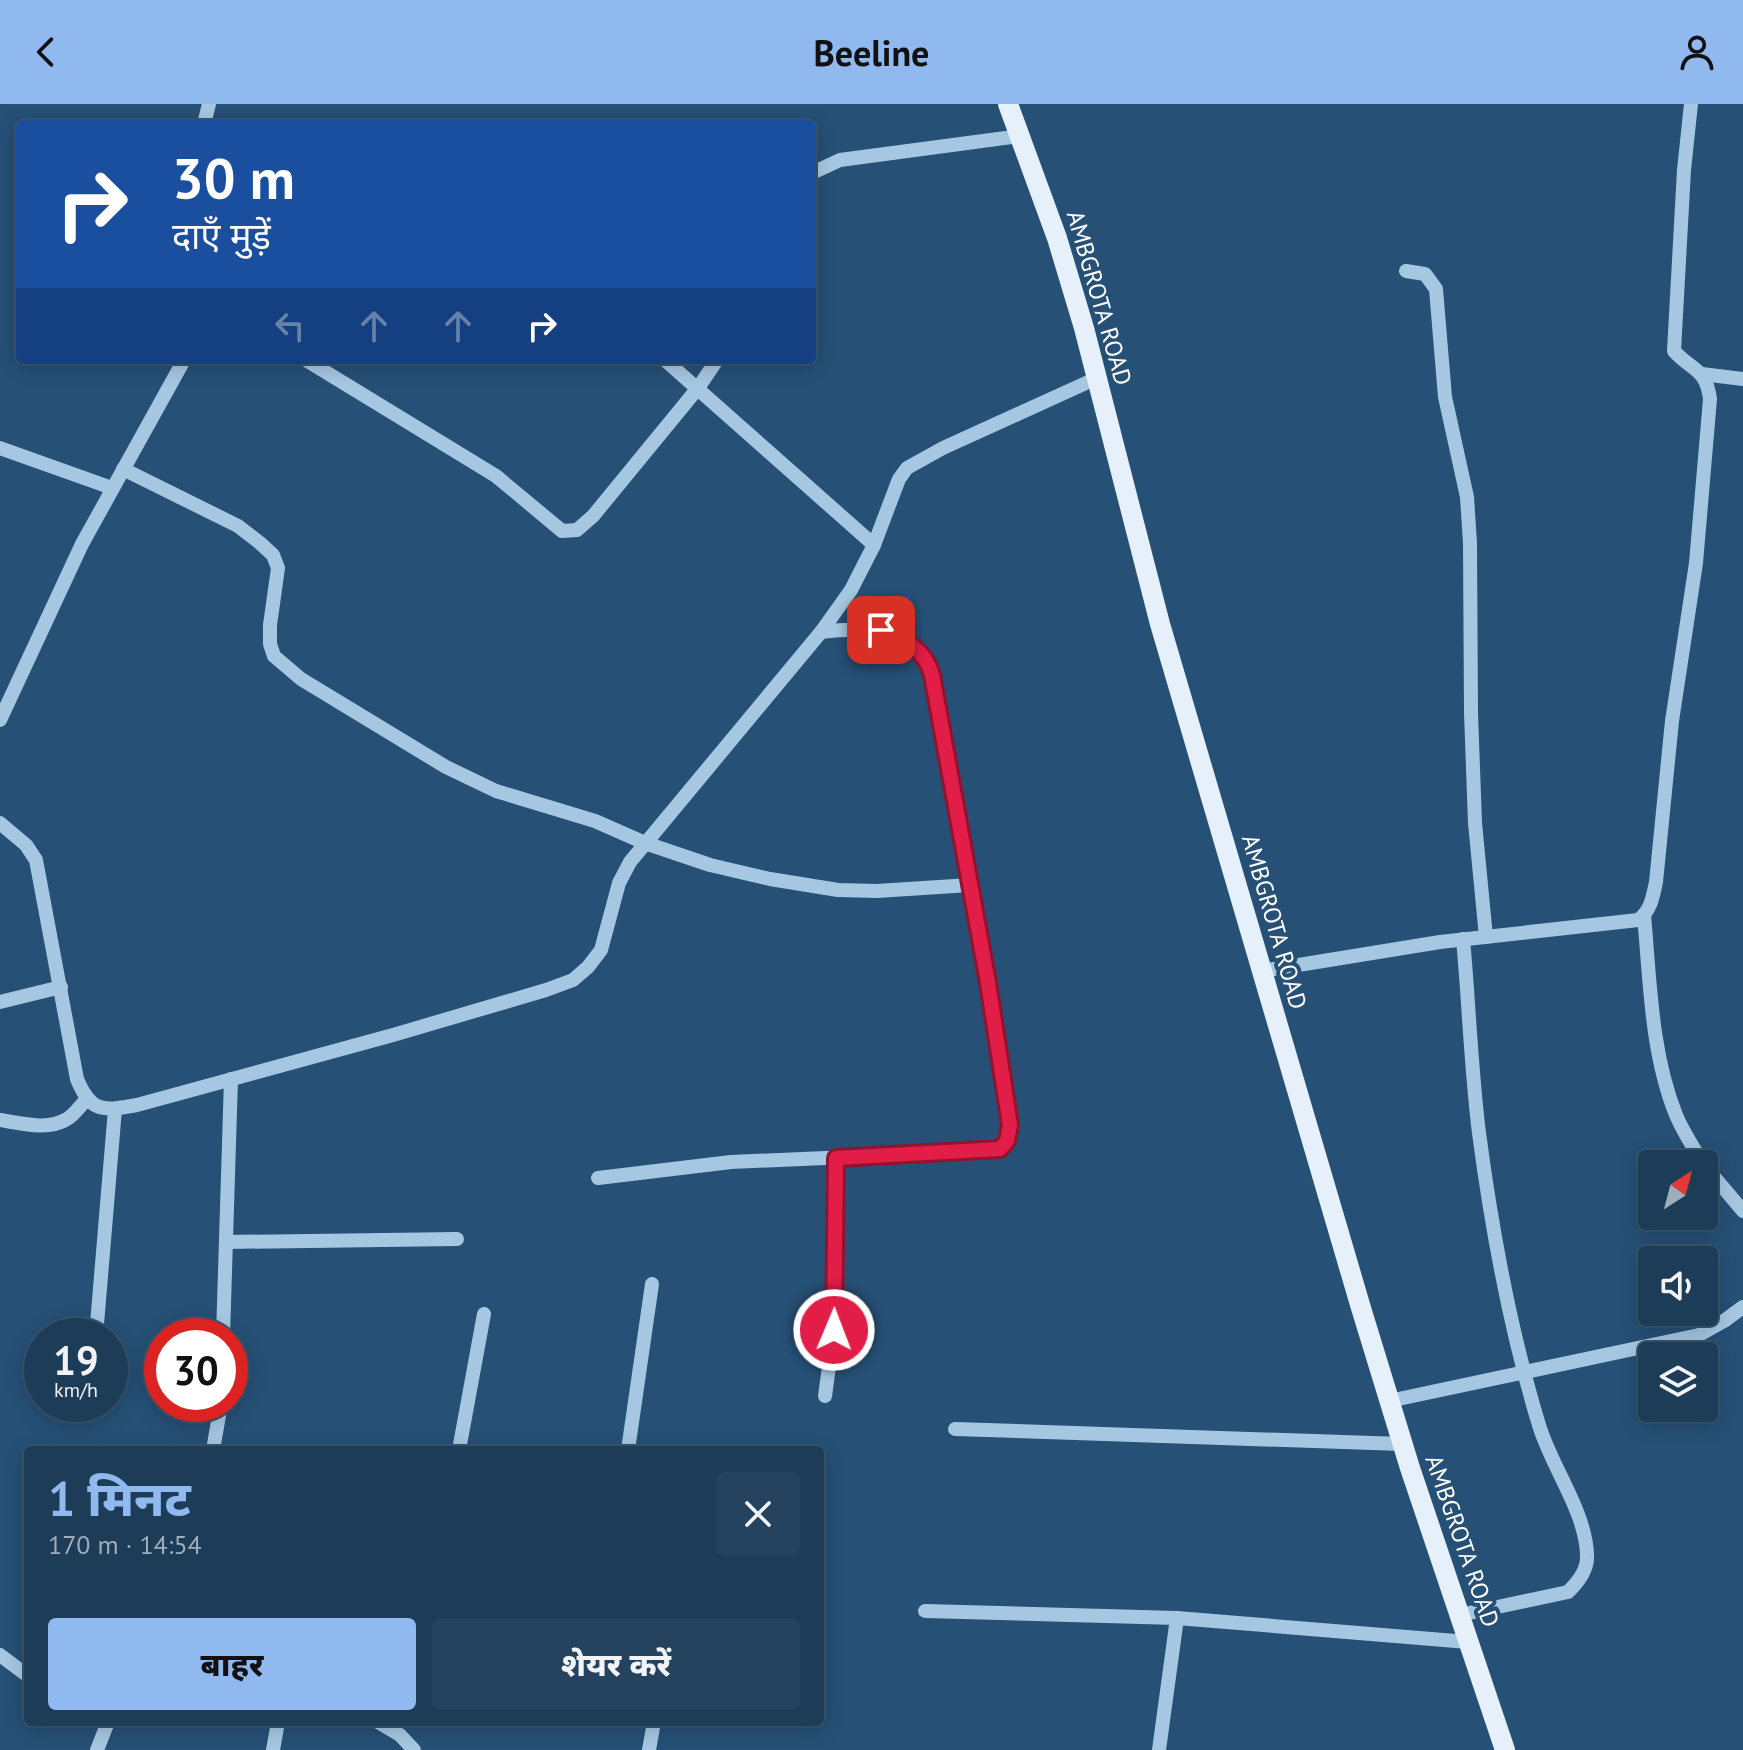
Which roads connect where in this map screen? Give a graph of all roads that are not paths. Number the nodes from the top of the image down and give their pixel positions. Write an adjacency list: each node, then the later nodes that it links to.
1 (1008, 104): 3 (main road, AMBGROTA ROAD)
2 (1691, 104): 10 (street)
3 (1020, 136): 4 (street); 11 (main road, AMBGROTA ROAD)
4 (816, 171)
5 (1406, 271): 24 (street)
6 (182, 364): 15 (street)
7 (313, 364): 13 (street)
8 (670, 364): 13 (street)
9 (714, 364): 13 (street)
10 (1702, 374): 12 (street); 23 (street)
11 (1097, 378): 17 (street); 26 (main road, AMBGROTA ROAD)
12 (1743, 379)
13 (698, 388): 17 (street)
14 (0, 448): 16 (street)
15 (123, 469): 16 (street); 21 (street)
16 (112, 488): 19 (street)
17 (874, 545): 18 (street)
18 (821, 632): 21 (street); 22 (street)
19 (0, 720)
20 (0, 823): 27 (street)
21 (645, 843): 22 (street); 29 (street)
22 (970, 885): 34 (street)
23 (1644, 915): 24 (street); 33 (street)
24 (1486, 937): 25 (street)
25 (1463, 939): 26 (street); 45 (street)
26 (1261, 971): 47 (main road, AMBGROTA ROAD)
27 (61, 987): 28 (street); 30 (street)
28 (0, 1002)
29 (231, 1079): 31 (street); 39 (street)
30 (86, 1100): 31 (street); 32 (street)
31 (115, 1109): 43 (street)
32 (0, 1120)
33 (1696, 1150)
34 (836, 1158): 35 (street); 46 (street)
35 (598, 1178)
36 (1718, 1182): 37 (street)
37 (1743, 1211)
38 (457, 1239): 39 (street)
39 (226, 1242): 44 (street)
40 (652, 1284): 53 (street)
41 (1743, 1307): 45 (street)
42 (484, 1314): 52 (street)
43 (98, 1318)
44 (224, 1318)
45 (1523, 1372): 47 (street); 55 (street)
46 (825, 1396)
47 (1389, 1401): 50 (main road, AMBGROTA ROAD)
48 (218, 1422): 51 (street)
49 (955, 1429): 50 (street)
50 (1402, 1444): 55 (main road, AMBGROTA ROAD)
51 (214, 1446)
52 (460, 1446)
53 (629, 1446)
54 (925, 1611): 56 (street)
55 (1460, 1615): 57 (main road, AMBGROTA ROAD)
56 (1177, 1618): 57 (street); 68 (street)
57 (1468, 1642): 69 (main road, AMBGROTA ROAD)
58 (0, 1655): 59 (street)
59 (24, 1673)
60 (106, 1726): 64 (street)
61 (277, 1726): 65 (street)
62 (385, 1726): 66 (street)
63 (653, 1726): 67 (street)
64 (97, 1750)
65 (273, 1750)
66 (414, 1750)
67 (649, 1750)
68 (1159, 1750)
69 (1505, 1750)

